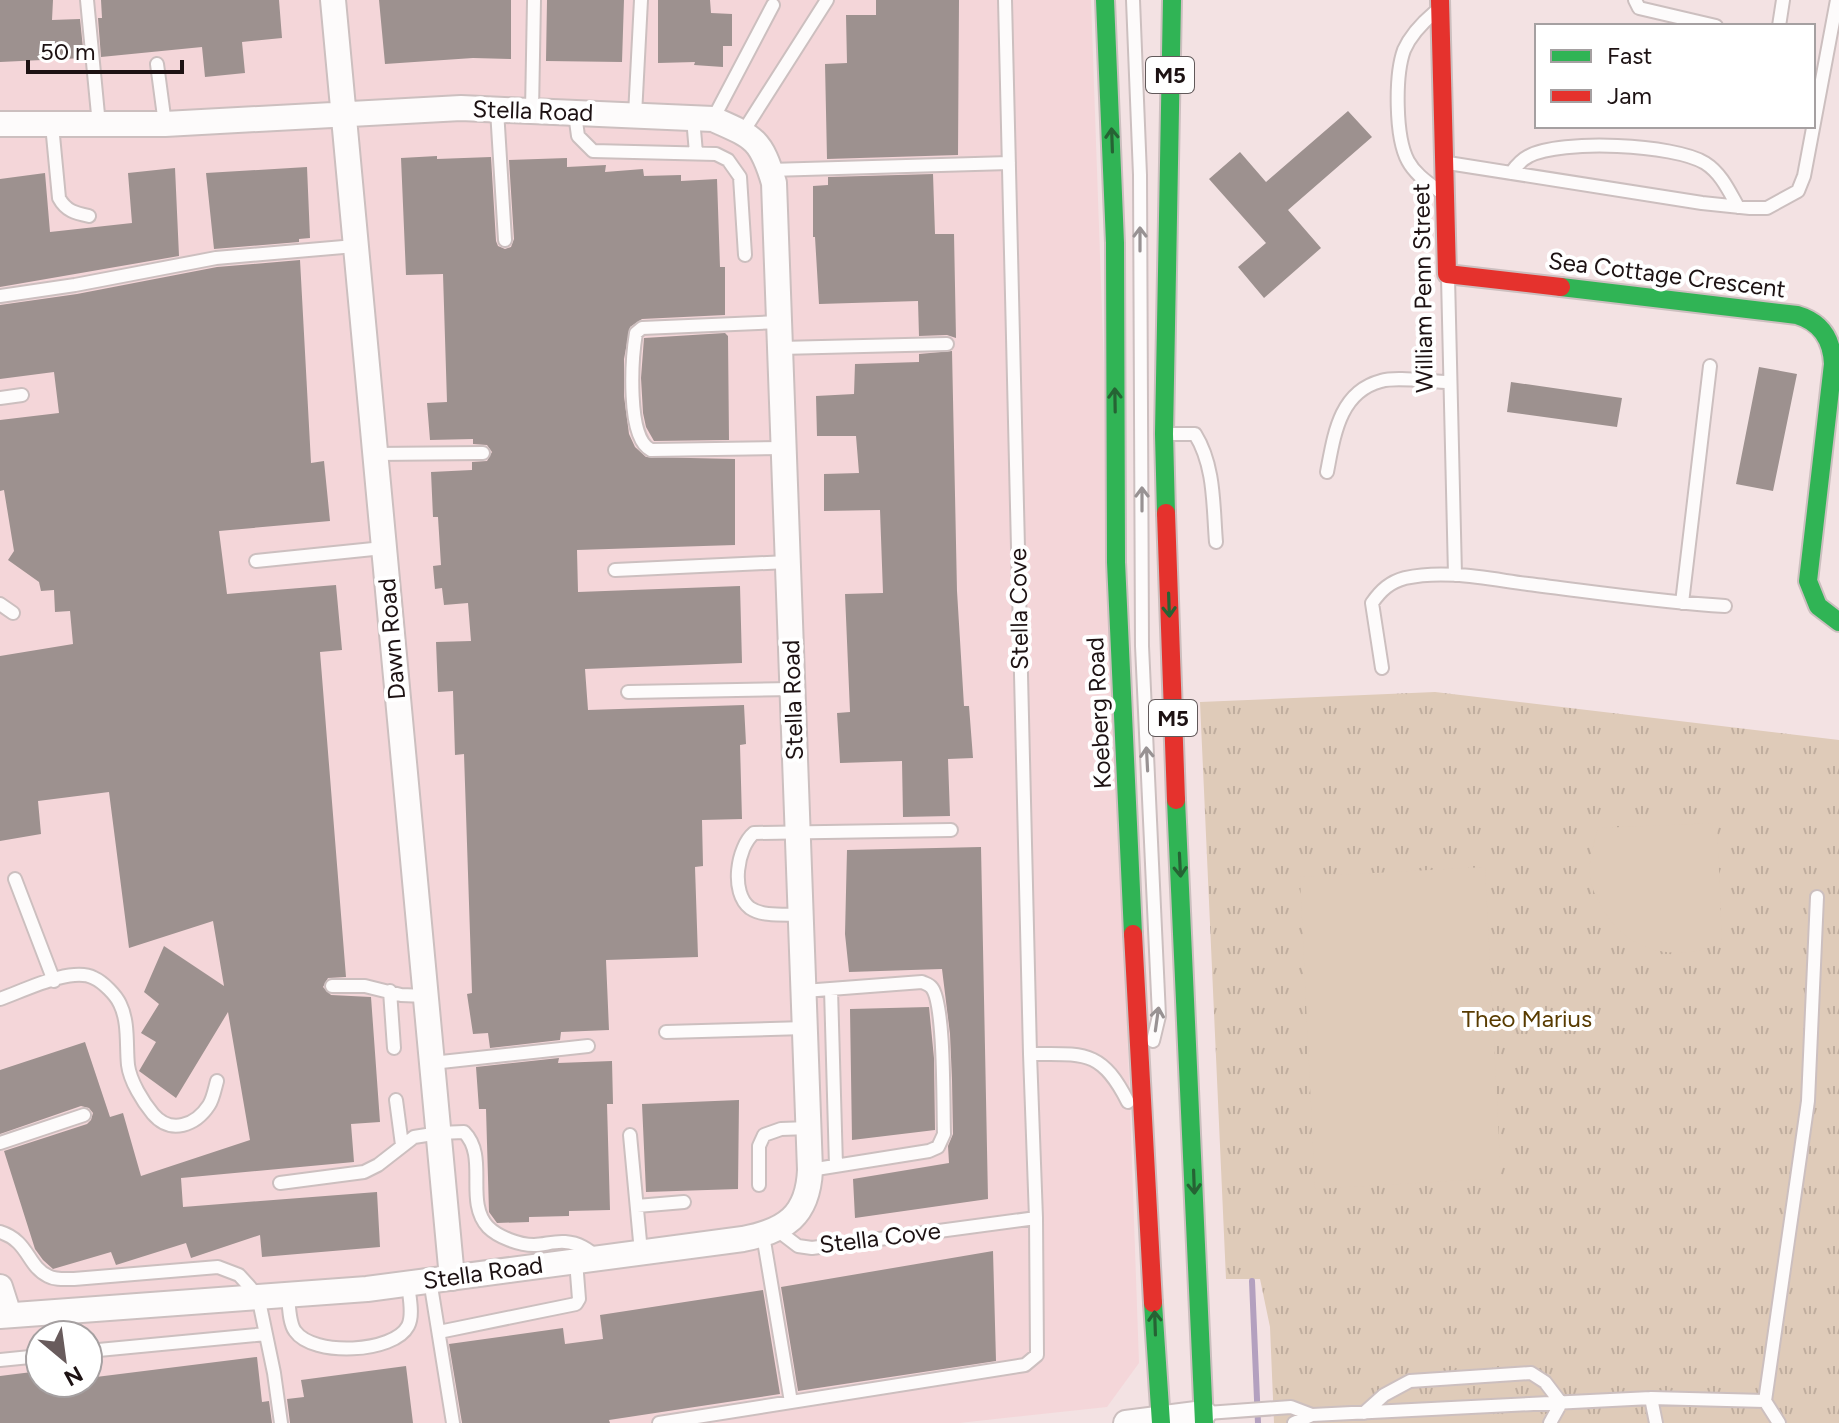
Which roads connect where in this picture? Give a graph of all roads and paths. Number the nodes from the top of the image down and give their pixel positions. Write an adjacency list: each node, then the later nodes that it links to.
1 (87, 0): 31 (lane)
2 (333, 0): 23 (street, Dawn Road)
3 (534, 0): 22 (lane)
4 (641, 0): 25 (lane)
5 (827, 0): 33 (lane)
6 (1005, 0): 37 (lane, Stella Cove)
7 (1105, 0): 93 (main road, Koeberg Road / M5, one-way to 7)
8 (1133, 0): 93 (lane, one-way to 8)
9 (1172, 0): 34 (main road, M5)
10 (1635, 0): 15 (lane)
11 (1783, 0): 16 (lane)
12 (1837, 0): 18 (lane)
13 (1440, 4): 36 (main road, William Penn Street); 40 (lane)
14 (773, 5): 26 (lane)
15 (1707, 24)
16 (1779, 24)
17 (1815, 49): 18 (lane)
18 (1828, 52): 27 (lane)
19 (157, 64): 29 (lane)
20 (1157, 65): 34 (lane)
21 (497, 110): 22 (street, Stella Road); 23 (street, Stella Road); 43 (lane)
22 (532, 111): 24 (street, Stella Road)
23 (342, 114): 29 (street, Stella Road); 44 (street, Dawn Road)
24 (575, 114): 25 (street, Stella Road); 35 (lane)
25 (635, 115): 26 (street, Stella Road)
26 (703, 119): 33 (street, Stella Road); 35 (lane)
27 (1815, 119)
28 (0, 124): 30 (street, Stella Road)
29 (165, 124): 31 (street, Stella Road)
30 (52, 125): 31 (street, Stella Road); 42 (lane)
31 (99, 125)
32 (1813, 128): 41 (lane)
33 (743, 132): 38 (street, Stella Road)
34 (1168, 149): 55 (main road, M5)
35 (696, 153): 45 (lane)
36 (1445, 162): 39 (lane); 40 (main road, William Penn Street)
37 (1009, 163): 38 (lane); 90 (lane, Stella Cove)
38 (770, 170): 48 (street, Stella Road)
39 (1511, 173): 41 (lane); 41 (lane)
40 (1445, 196): 46 (main road, William Penn Street)
41 (1738, 207)
42 (89, 216)
43 (505, 240)
44 (355, 246): 47 (lane); 58 (street, Dawn Road)
45 (745, 255)
46 (1447, 274): 52 (lane, William Penn Street); 70 (main road, Sea Cottage Crescent)
47 (0, 296)
48 (779, 322): 50 (street, Stella Road); 56 (lane)
49 (947, 344): 50 (lane)
50 (780, 348): 56 (street, Stella Road)
51 (1710, 366): 66 (lane)
52 (1449, 382): 59 (lane); 65 (lane, William Penn Street)
53 (22, 395): 54 (lane)
54 (0, 398)
55 (1164, 434): 60 (lane); 129 (main road, M5, one-way to 129)
56 (784, 448): 63 (street, Stella Road)
57 (483, 453): 58 (lane)
58 (375, 454): 61 (street, Dawn Road)
59 (1327, 472)
60 (1216, 542)
61 (383, 548): 62 (lane); 84 (street, Dawn Road)
62 (256, 561)
63 (788, 562): 64 (lane); 72 (street, Stella Road)
64 (615, 570)
65 (1455, 575): 66 (lane); 71 (lane)
66 (1682, 603): 68 (lane)
67 (0, 604): 69 (lane)
68 (1725, 606)
69 (13, 613)
70 (1832, 619)
71 (1382, 668)
72 (793, 689): 73 (lane); 75 (street, Stella Road)
73 (628, 692)
74 (951, 830): 75 (lane)
75 (798, 832): 78 (street, Stella Road); 78 (lane)
76 (15, 879): 79 (lane)
77 (1817, 897): 124 (lane)
78 (801, 915): 83 (street, Stella Road)
79 (54, 981): 85 (lane); 92 (lane)
80 (332, 986): 82 (lane)
81 (831, 989): 83 (lane); 102 (lane); 102 (lane)
82 (390, 991): 84 (lane); 89 (lane)
83 (804, 991): 86 (street, Stella Road)
84 (426, 996): 91 (street, Dawn Road)
85 (0, 999)
86 (805, 1028): 87 (lane); 96 (street, Stella Road)
87 (666, 1032)
88 (588, 1046): 91 (lane)
89 (394, 1048)
90 (1030, 1054): 97 (lane); 108 (lane, Stella Cove)
91 (432, 1063): 98 (street, Dawn Road)
92 (217, 1081)
93 (1140, 1095): 97 (main road, Koeberg Road / M5)
94 (396, 1100): 101 (lane)
95 (84, 1115): 100 (lane)
96 (809, 1128): 103 (street, Stella Road); 105 (lane)
97 (1142, 1130): 130 (main road, Koeberg Road / M5, one-way to 97)
98 (439, 1133): 101 (lane); 112 (lane); 113 (street, Dawn Road)
99 (630, 1135): 107 (lane)
100 (0, 1143)
101 (402, 1145): 104 (lane)
102 (836, 1166): 103 (lane)
103 (810, 1170): 110 (street, Stella Road)
104 (280, 1183)
105 (759, 1185)
106 (684, 1202): 107 (lane)
107 (637, 1206): 111 (lane)
108 (1036, 1218): 110 (lane, Stella Cove); 125 (lane, Stella Cove)
109 (0, 1232): 116 (lane)
110 (770, 1232): 111 (street, Stella Road); 125 (lane)
111 (641, 1252): 112 (street, Stella Road)
112 (587, 1260): 113 (street, Stella Road); 118 (lane)
113 (430, 1280): 115 (street, Stella Road); 115 (lane); 118 (lane)
114 (0, 1287): 117 (street)
115 (288, 1295): 116 (street, Stella Road)
116 (258, 1296): 117 (street, Stella Road); 119 (lane)
117 (4, 1316)
118 (439, 1332): 132 (lane)
119 (266, 1334): 120 (lane); 131 (lane)
120 (104, 1349)
121 (24, 1358): 122 (lane)
122 (0, 1360)
123 (1651, 1398): 124 (lane); 126 (lane); 137 (lane)
124 (1765, 1401): 138 (lane)
125 (791, 1402): 133 (lane)
126 (1561, 1403): 127 (lane); 127 (lane); 136 (lane)
127 (1364, 1413): 128 (lane)
128 (1312, 1415): 129 (lane); 135 (lane)
129 (1204, 1418): 130 (street)
130 (1160, 1421): 134 (street)
131 (281, 1423)
132 (453, 1423)
133 (659, 1423)
134 (1126, 1423)
135 (1294, 1423)
136 (1550, 1423)
137 (1656, 1423)
138 (1779, 1423)

